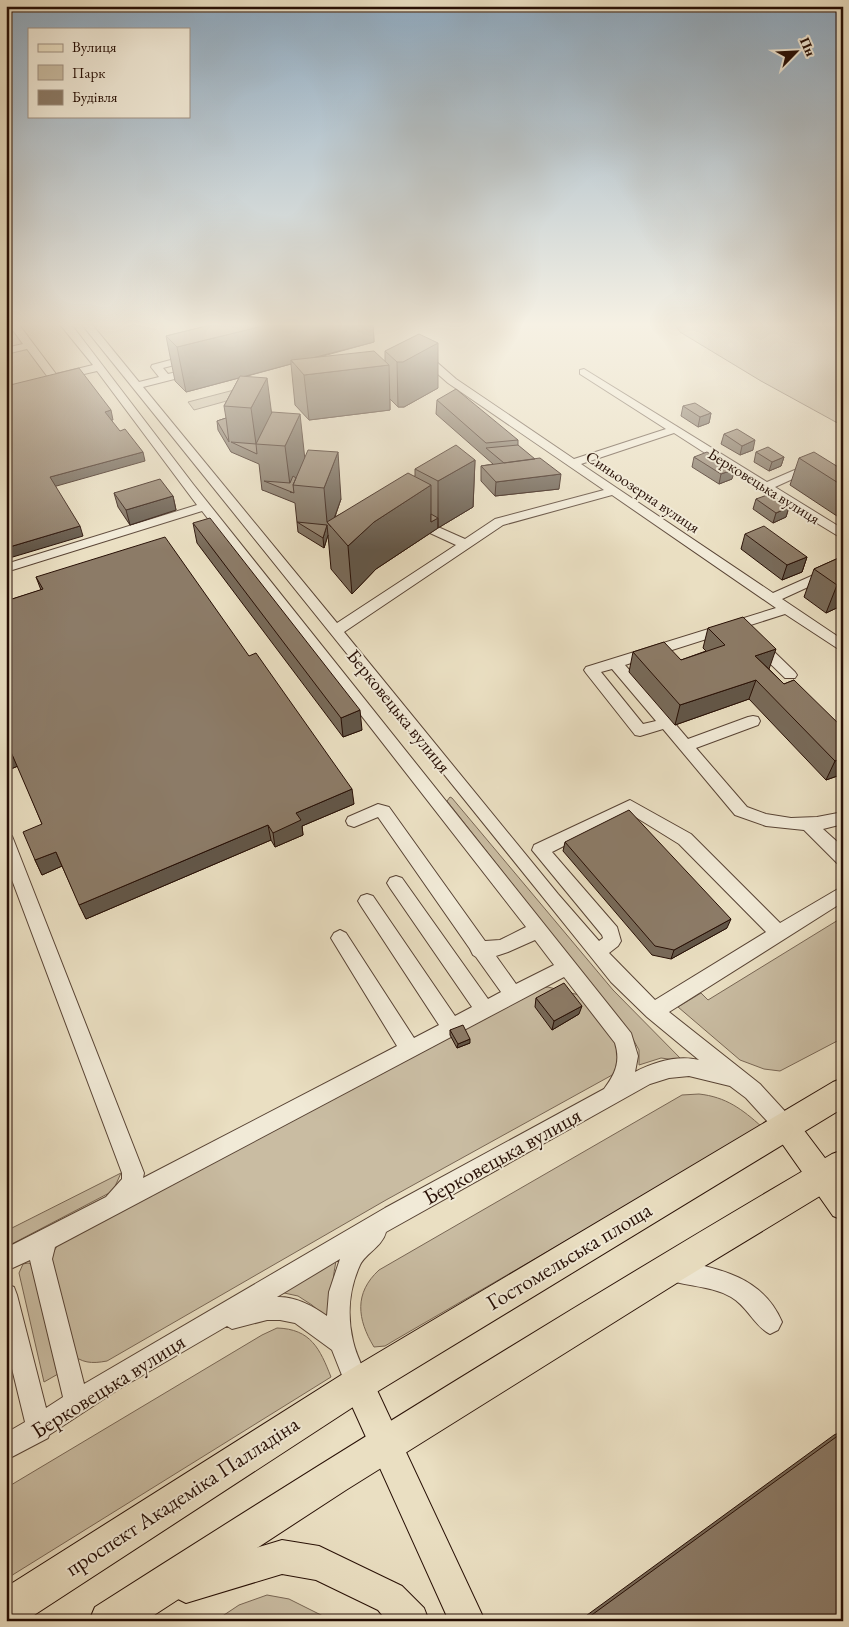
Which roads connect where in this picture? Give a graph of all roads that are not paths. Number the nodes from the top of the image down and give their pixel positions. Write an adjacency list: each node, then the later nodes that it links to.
1 (123, 398): 10 (street, Берковецька вулиця)
2 (146, 398): 19 (street, Берковецька вулиця)
3 (477, 398): 6 (street, Синьоозерна вулиця)
4 (624, 398): 5 (street, Берковецька вулиця)
5 (673, 430): 6 (street); 7 (street, Берковецька вулиця)
6 (572, 463): 8 (street, Синьоозерна вулиця)
7 (765, 486): 9 (street); 12 (street, Берковецька вулиця)
8 (613, 491): 13 (street); 16 (street, Синьоозерна вулиця)
9 (843, 499)
10 (205, 506): 15 (street); 38 (street, Берковецька вулиця)
11 (434, 530): 13 (street)
12 (843, 534)
13 (465, 544): 19 (street)
14 (843, 566): 16 (street)
15 (6, 568)
16 (772, 599): 17 (street, Синьоозерна вулиця)
17 (787, 609): 18 (street); 20 (street, Синьоозерна вулиця)
18 (738, 624): 21 (street); 22 (street)
19 (334, 631): 32 (street, Берковецька вулиця)
20 (843, 647)
21 (615, 663): 24 (street); 24 (street)
22 (790, 675)
23 (753, 721): 25 (street)
24 (666, 722): 25 (street)
25 (685, 746): 28 (street)
26 (843, 818): 28 (street)
27 (354, 821): 41 (street)
28 (808, 825): 30 (street)
29 (6, 841): 54 (street)
30 (843, 858)
31 (555, 868): 32 (street); 33 (street); 39 (street)
32 (535, 878): 35 (street, Берковецька вулиця)
33 (568, 882): 35 (street); 42 (street)
34 (396, 883): 45 (street)
35 (547, 893): 42 (street, Берковецька вулиця)
36 (843, 893): 39 (street)
37 (367, 901): 47 (street)
38 (538, 930): 41 (street); 43 (street, Берковецька вулиця)
39 (777, 932): 46 (street)
40 (340, 938): 48 (street)
41 (480, 950): 44 (street)
42 (597, 952): 46 (street, Берковецька вулиця)
43 (566, 967): 44 (street); 51 (street, Берковецька вулиця)
44 (513, 995): 45 (street)
45 (485, 1010): 47 (street)
46 (654, 1011): 49 (street, Берковецька вулиця)
47 (452, 1028): 48 (street)
48 (410, 1049): 54 (street)
49 (735, 1078): 51 (street, Берковецька вулиця); 52 (street, Берковецька вулиця)
50 (843, 1092): 52 (highway, Гостомельська площа)
51 (612, 1096): 56 (street, Берковецька вулиця)
52 (784, 1126): 53 (main road); 64 (highway, Гостомельська площа)
53 (833, 1171): 55 (main road); 59 (highway)
54 (114, 1205): 57 (street)
55 (843, 1206)
56 (393, 1216): 62 (street, Берковецька вулиця); 63 (street, Берковецька вулиця)
57 (45, 1240): 58 (street); 65 (street)
58 (6, 1260)
59 (668, 1269): 61 (street); 67 (highway)
60 (6, 1295): 66 (street)
61 (770, 1322)
62 (211, 1323): 63 (street, Берковецька вулиця); 65 (street, Берковецька вулиця)
63 (341, 1342): 64 (street, Берковецька вулиця)
64 (358, 1384): 67 (main road); 69 (highway, проспект Академіка Палладіна)
65 (77, 1403): 66 (street, Берковецька вулиця)
66 (39, 1429): 68 (street, Берковецька вулиця)
67 (386, 1445): 70 (highway); 72 (main road)
68 (6, 1448)
69 (6, 1610)
70 (125, 1610): 71 (main road)
71 (411, 1621)
72 (467, 1621)

